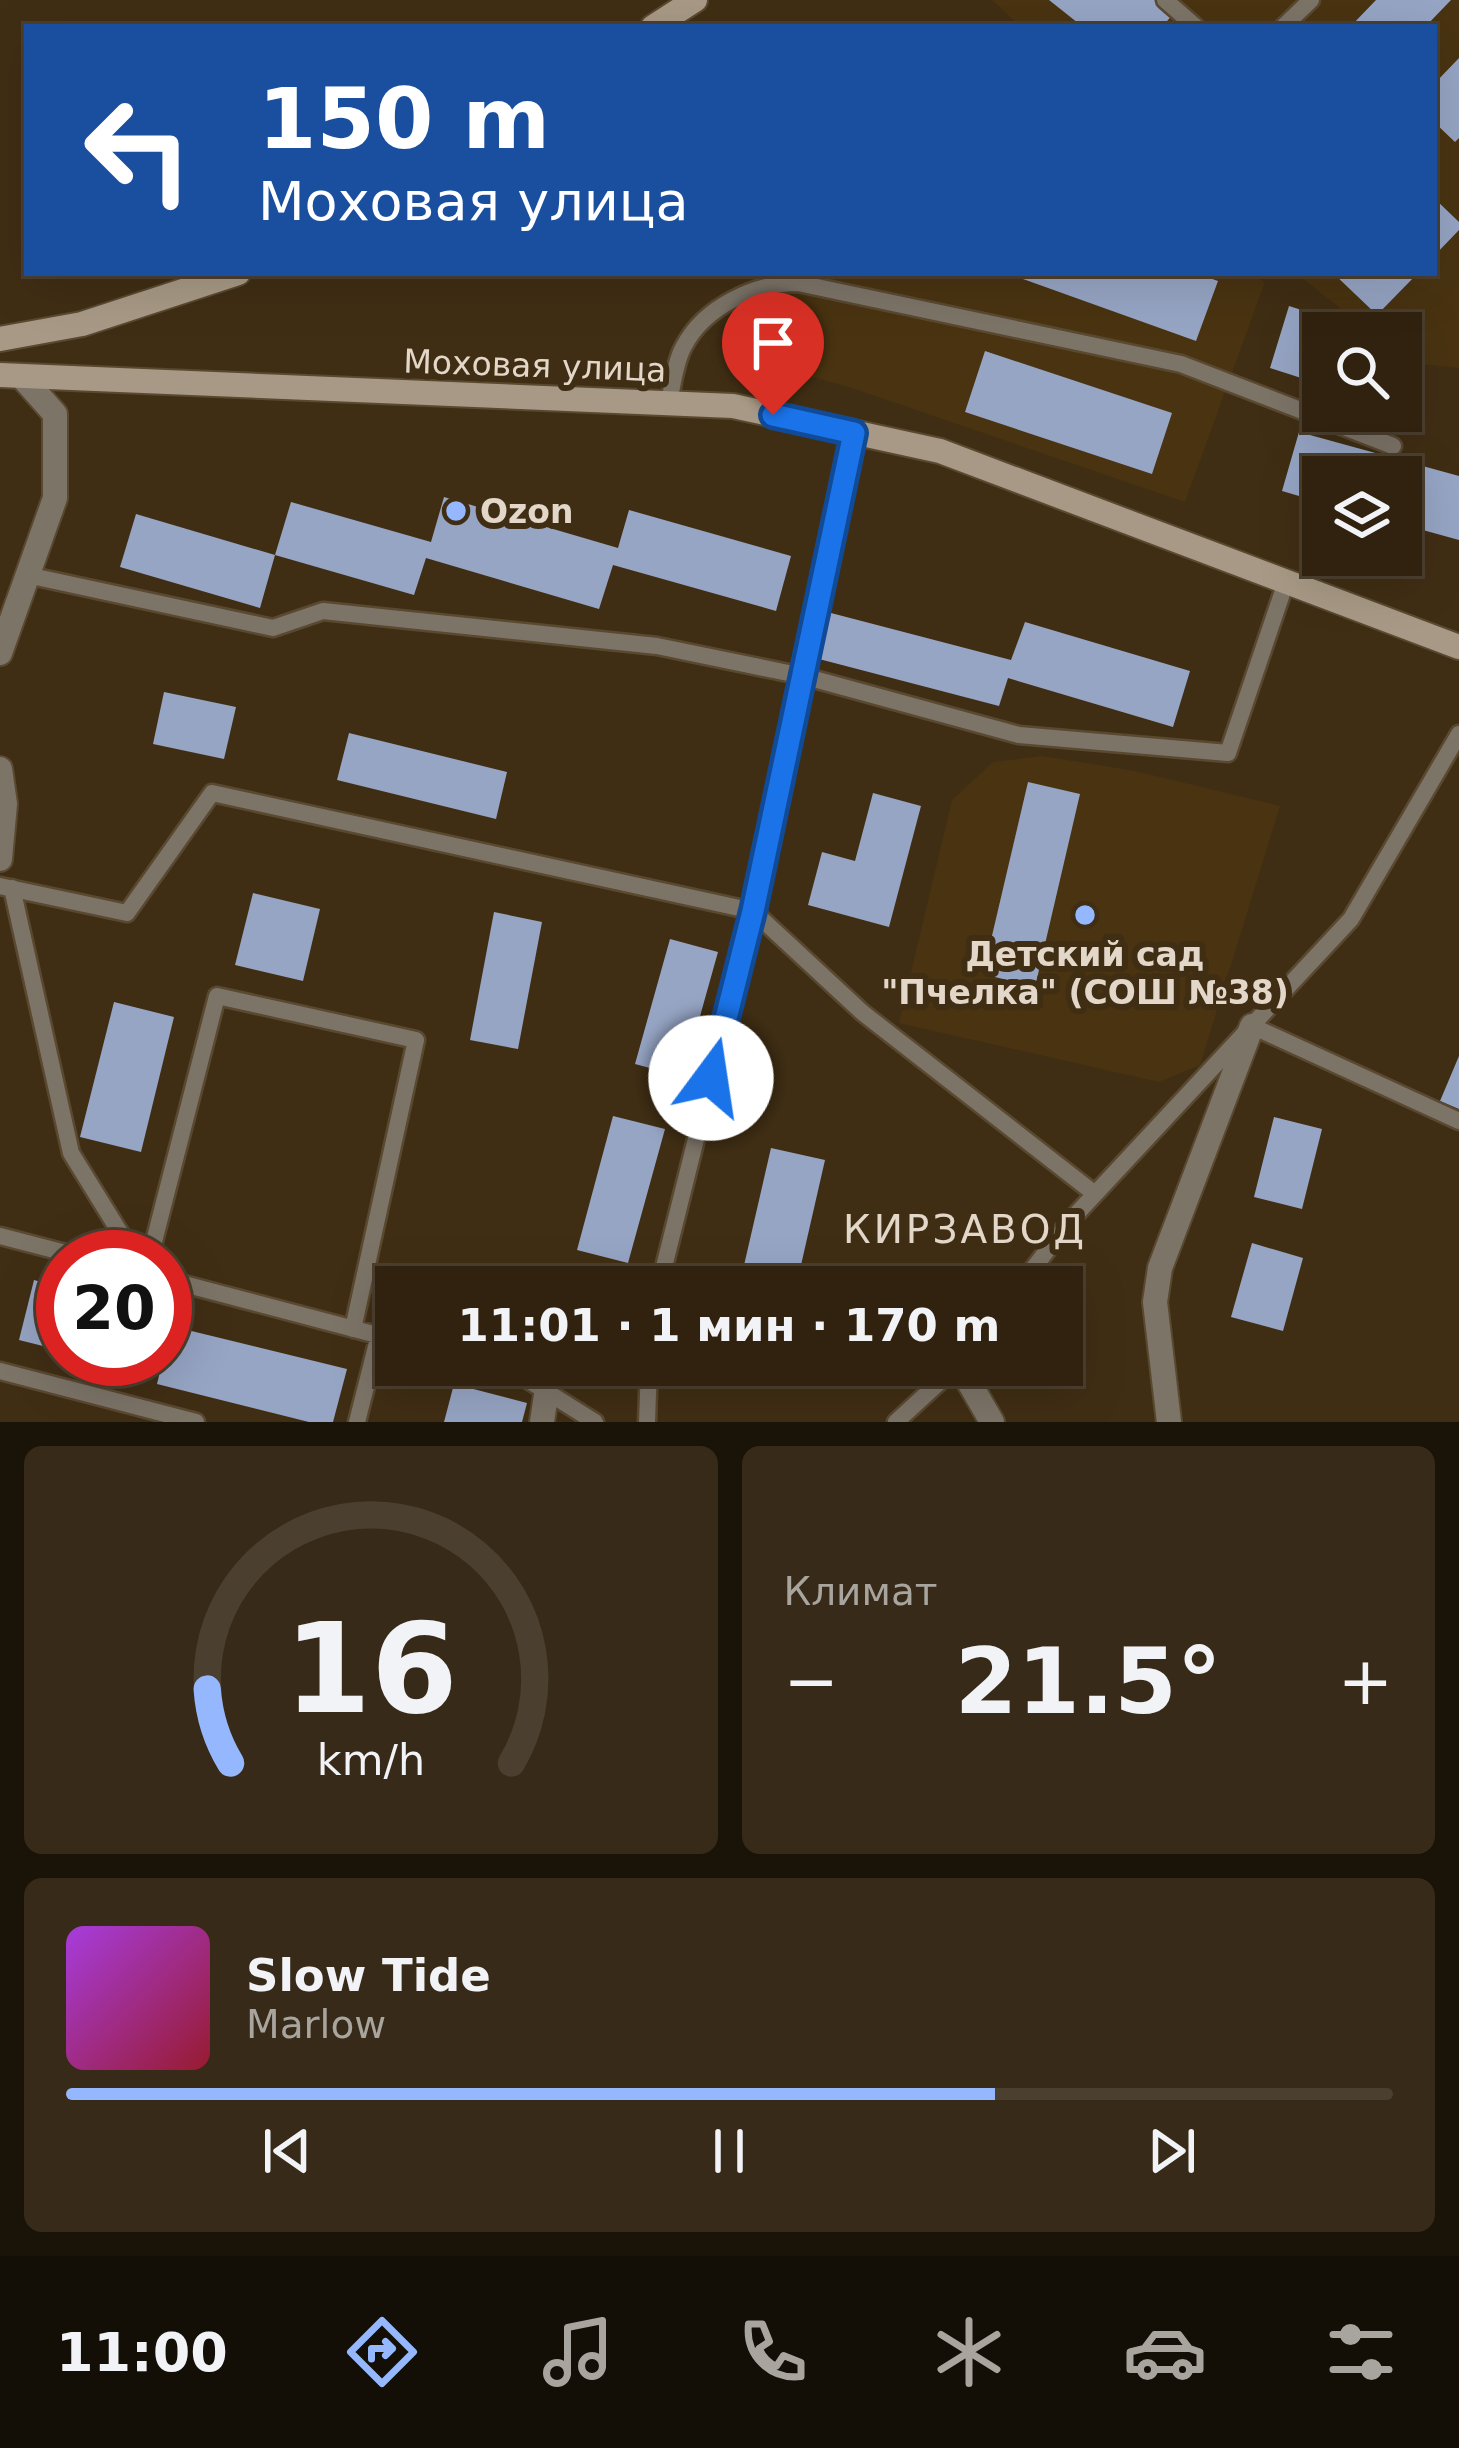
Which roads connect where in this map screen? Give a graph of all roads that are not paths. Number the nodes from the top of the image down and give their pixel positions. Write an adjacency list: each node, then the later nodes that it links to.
1 (695, 0): 4 (street)
2 (1165, 0): 5 (lane)
3 (1312, 0): 6 (lane)
4 (658, 24)
5 (1193, 24)
6 (1285, 24)
7 (229, 276): 8 (street)
8 (0, 339)
9 (0, 360): 10 (street)
10 (11, 376): 11 (street, Моховая улица); 14 (street)
11 (669, 402): 12 (street, Моховая улица); 13 (lane)
12 (854, 433): 15 (street, Моховая улица); 18 (lane)
13 (1393, 446)
14 (27, 575): 17 (street); 18 (lane)
15 (1286, 582): 16 (street, Моховая улица); 18 (lane)
16 (1459, 646)
17 (0, 653)
18 (803, 676): 23 (lane)
19 (1459, 734): 24 (lane)
20 (0, 769): 21 (street)
21 (0, 859)
22 (6, 887): 23 (lane); 27 (lane)
23 (753, 911): 26 (lane); 31 (lane)
24 (1252, 1026): 25 (lane); 26 (lane); 50 (street)
25 (1459, 1121)
26 (1095, 1194): 32 (lane)
27 (119, 1230)
28 (157, 1230): 34 (lane)
29 (0, 1236): 30 (lane)
30 (36, 1245)
31 (664, 1266)
32 (1035, 1266)
33 (192, 1286): 34 (lane)
34 (353, 1329): 35 (lane)
35 (375, 1335)
36 (0, 1371): 43 (lane)
37 (375, 1372): 44 (lane)
38 (534, 1386): 42 (lane)
39 (649, 1386): 47 (lane)
40 (935, 1386): 48 (lane)
41 (971, 1386): 49 (street)
42 (546, 1395): 45 (street); 46 (lane)
43 (196, 1422)
44 (357, 1422)
45 (542, 1422)
46 (595, 1422)
47 (647, 1422)
48 (896, 1422)
49 (992, 1422)
50 (1168, 1422)

